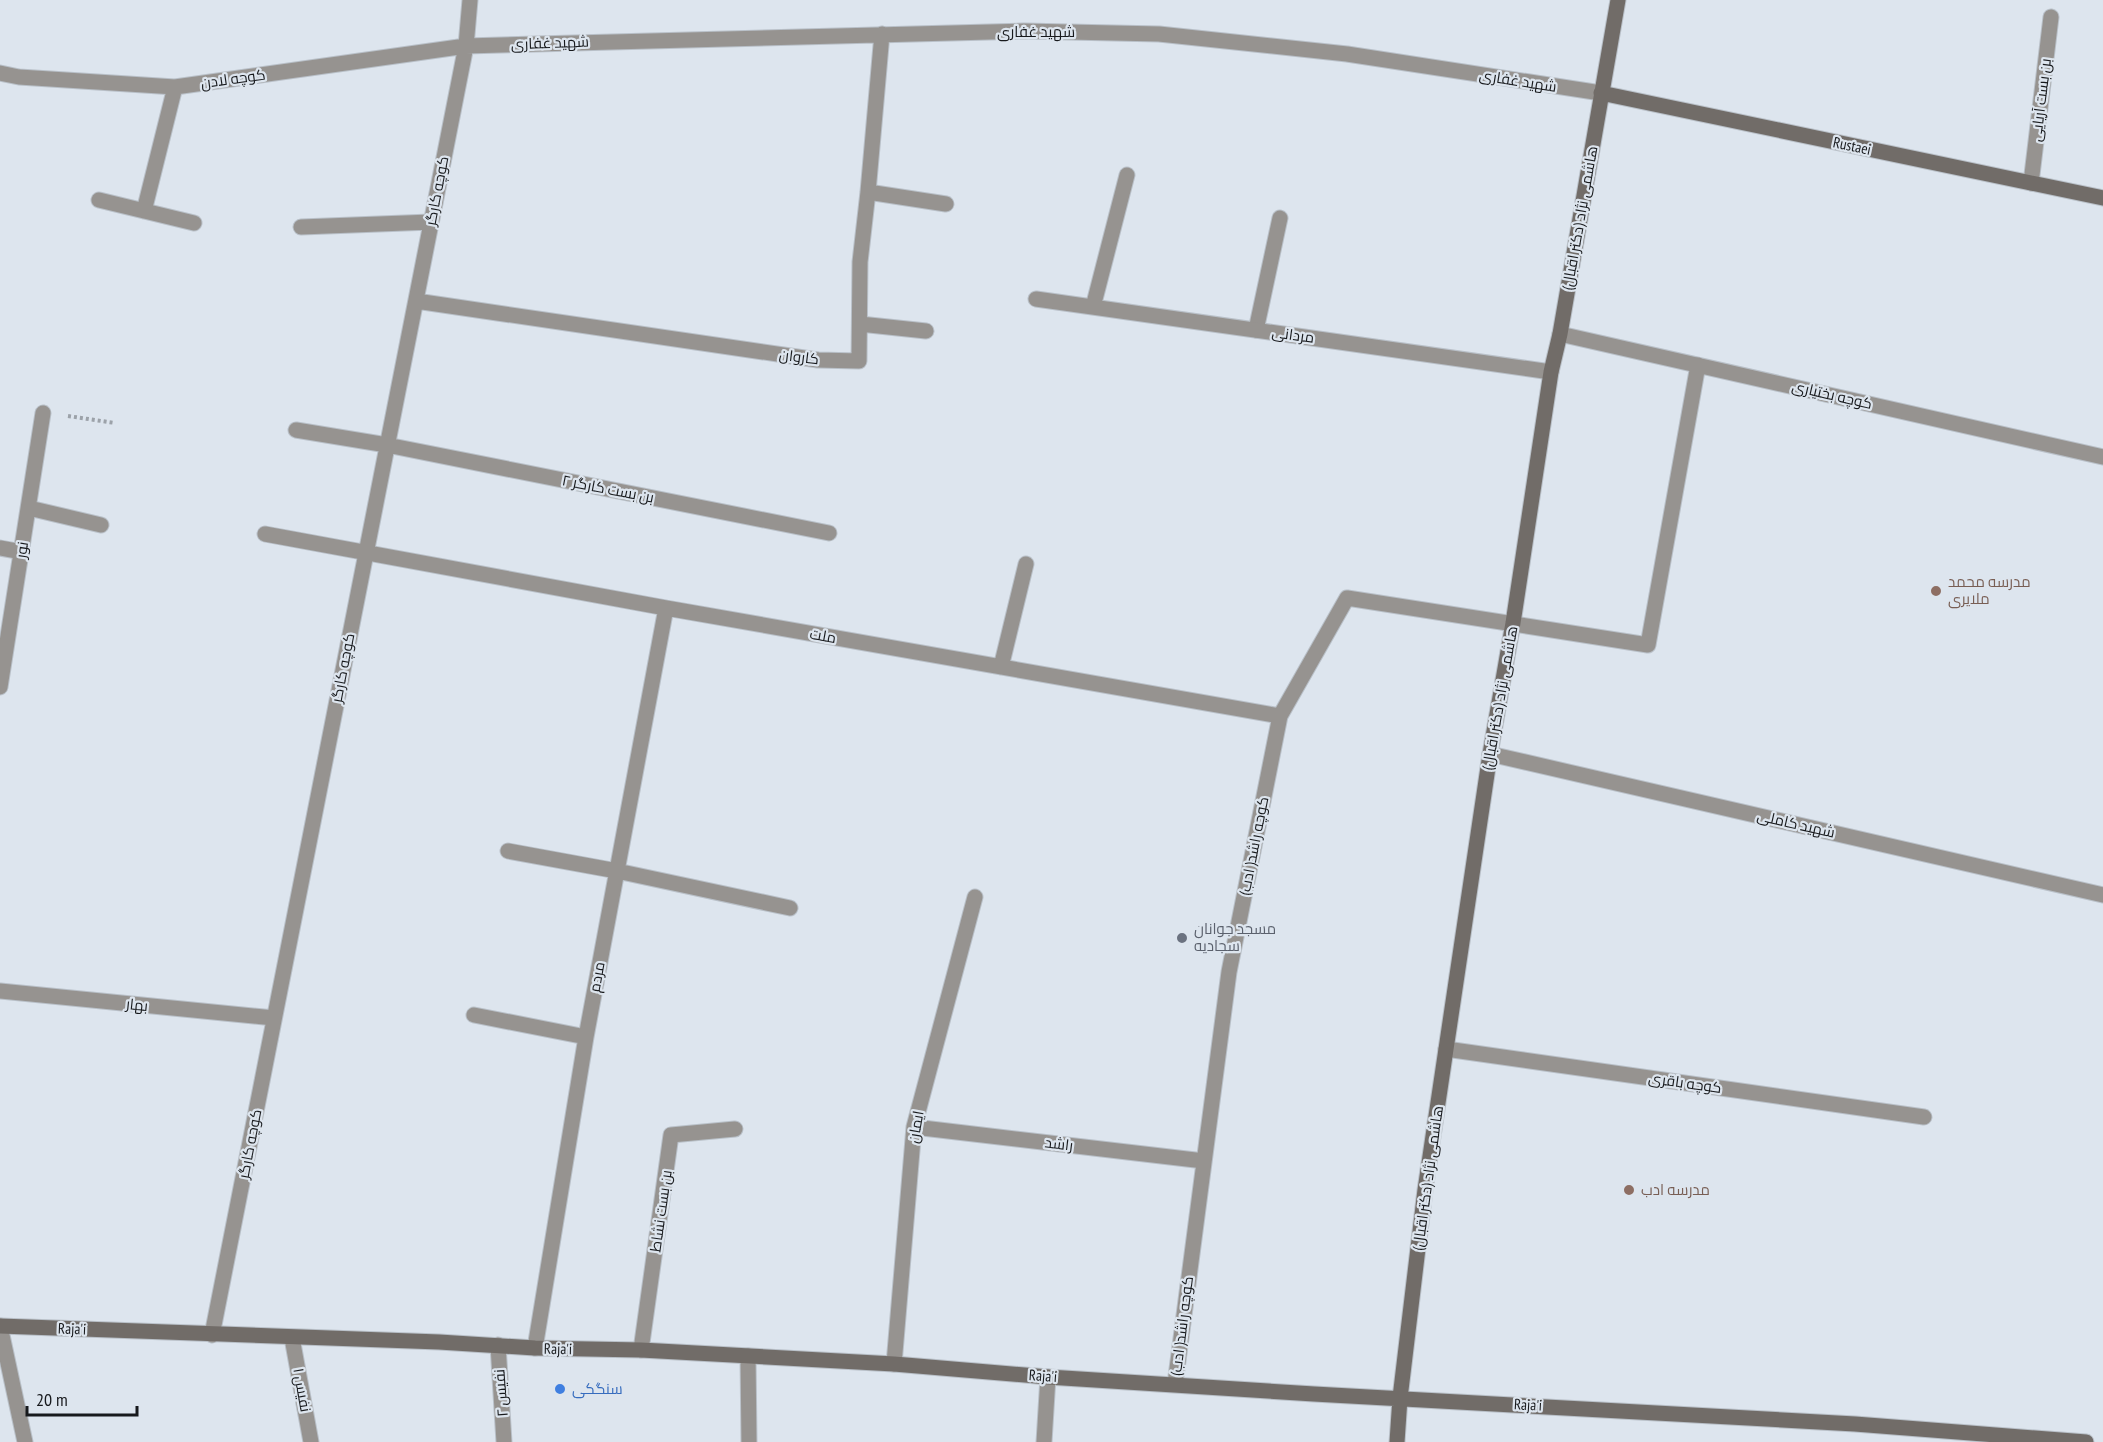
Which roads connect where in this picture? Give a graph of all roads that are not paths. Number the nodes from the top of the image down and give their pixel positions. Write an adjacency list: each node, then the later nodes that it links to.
1 (470, 0): 5 (street, کوچه کارگر)
2 (1618, 0): 8 (main road, هاشمی نژاد (دکتر اقبال))
3 (2051, 17): 10 (street, بن بست آریایی)
4 (882, 34): 5 (street, شهید غفاری); 8 (street, شهید غفاری); 11 (street, کاروان)
5 (466, 46): 7 (street, کوچه لادن); 17 (street, کوچه کارگر)
6 (0, 73): 7 (street, کوچه لادن)
7 (175, 87): 15 (street)
8 (1601, 93): 10 (main road, Rustaei); 26 (main road, هاشمی نژاد (دکتر اقبال))
9 (1127, 175): 22 (street)
10 (2031, 183): 12 (main road, Rustaei)
11 (868, 192): 14 (street); 23 (street, کاروان)
12 (2103, 198)
13 (99, 200): 15 (street)
14 (946, 204)
15 (144, 211): 18 (street)
16 (1280, 218): 24 (street)
17 (431, 222): 19 (street); 21 (street, کوچه کارگر)
18 (194, 223)
19 (301, 226)
20 (1036, 299): 22 (street, مردانی)
21 (416, 301): 23 (street, کاروان); 31 (street, کوچه کارگر)
22 (1093, 306): 24 (street, مردانی)
23 (860, 324): 25 (street)
24 (1256, 330): 28 (street, مردانی)
25 (926, 331)
26 (1560, 334): 27 (street, کوچه بختیاری); 28 (main road, هاشمی نژاد (دکتر اقبال))
27 (1698, 365): 32 (street, کوچه بختیاری); 42 (street)
28 (1551, 372): 42 (main road, هاشمی نژاد (دکتر اقبال))
29 (43, 413): 33 (street, نور)
30 (296, 430): 31 (street, بن بست کارگر ۲)
31 (387, 445): 35 (street, بن بست کارگر ۲); 39 (street, کوچه کارگر)
32 (2103, 457)
33 (29, 508): 34 (street); 38 (street, نور)
34 (101, 525)
35 (829, 533)
36 (266, 534): 39 (street, ملت)
37 (0, 548): 38 (street)
38 (22, 552): 44 (street, نور)
39 (366, 553): 41 (street, ملت); 54 (street, کوچه کارگر)
40 (1026, 564): 43 (street)
41 (666, 608): 43 (street, ملت); 48 (street, مردم)
42 (1513, 623): 45 (street, کوچه راشد( ادب)); 46 (main road, هاشمی نژاد (دکتر اقبال))
43 (1001, 667): 45 (street, ملت)
44 (0, 687)
45 (1280, 716): 60 (street, کوچه راشد( ادب))
46 (1490, 754): 49 (street, شهید کاملی); 56 (main road, هاشمی نژاد (دکتر اقبال))
47 (508, 851): 48 (street)
48 (617, 871): 51 (street); 55 (street, مردم)
49 (2103, 895)
50 (975, 897): 58 (street, ایمان)
51 (790, 908)
52 (0, 991): 54 (street, بهار)
53 (474, 1015): 55 (street)
54 (274, 1018): 62 (street, کوچه کارگر)
55 (586, 1036): 65 (street, مردم)
56 (1446, 1049): 57 (street, کوچه باقری); 71 (main road, هاشمی نژاد (دکتر اقبال))
57 (1924, 1117)
58 (914, 1128): 60 (street, راشد); 68 (street, ایمان)
59 (735, 1129): 66 (street, بن بست نشاط)
60 (1204, 1161): 70 (street, کوچه راشد( ادب))
61 (0, 1326): 62 (main road, Raja'i); 72 (street)
62 (212, 1335): 63 (main road, Raja'i)
63 (292, 1338): 64 (main road, Raja'i); 73 (street, نفیس ‍۱)
64 (498, 1345): 65 (main road, Raja'i); 74 (street, نفیس ۲)
65 (535, 1348): 66 (main road, Raja'i)
66 (642, 1350): 67 (main road, Raja'i)
67 (748, 1356): 68 (main road, Raja'i); 75 (street)
68 (894, 1364): 69 (main road, Raja'i)
69 (1048, 1377): 70 (main road, Raja'i); 76 (street)
70 (1175, 1384): 71 (main road, Raja'i)
71 (1400, 1398): 77 (main road, هاشمی نژاد (دکتر اقبال)); 78 (main road, Raja'i)
72 (25, 1442)
73 (311, 1442)
74 (504, 1442)
75 (749, 1442)
76 (1044, 1442)
77 (1397, 1442)
78 (2085, 1442)

